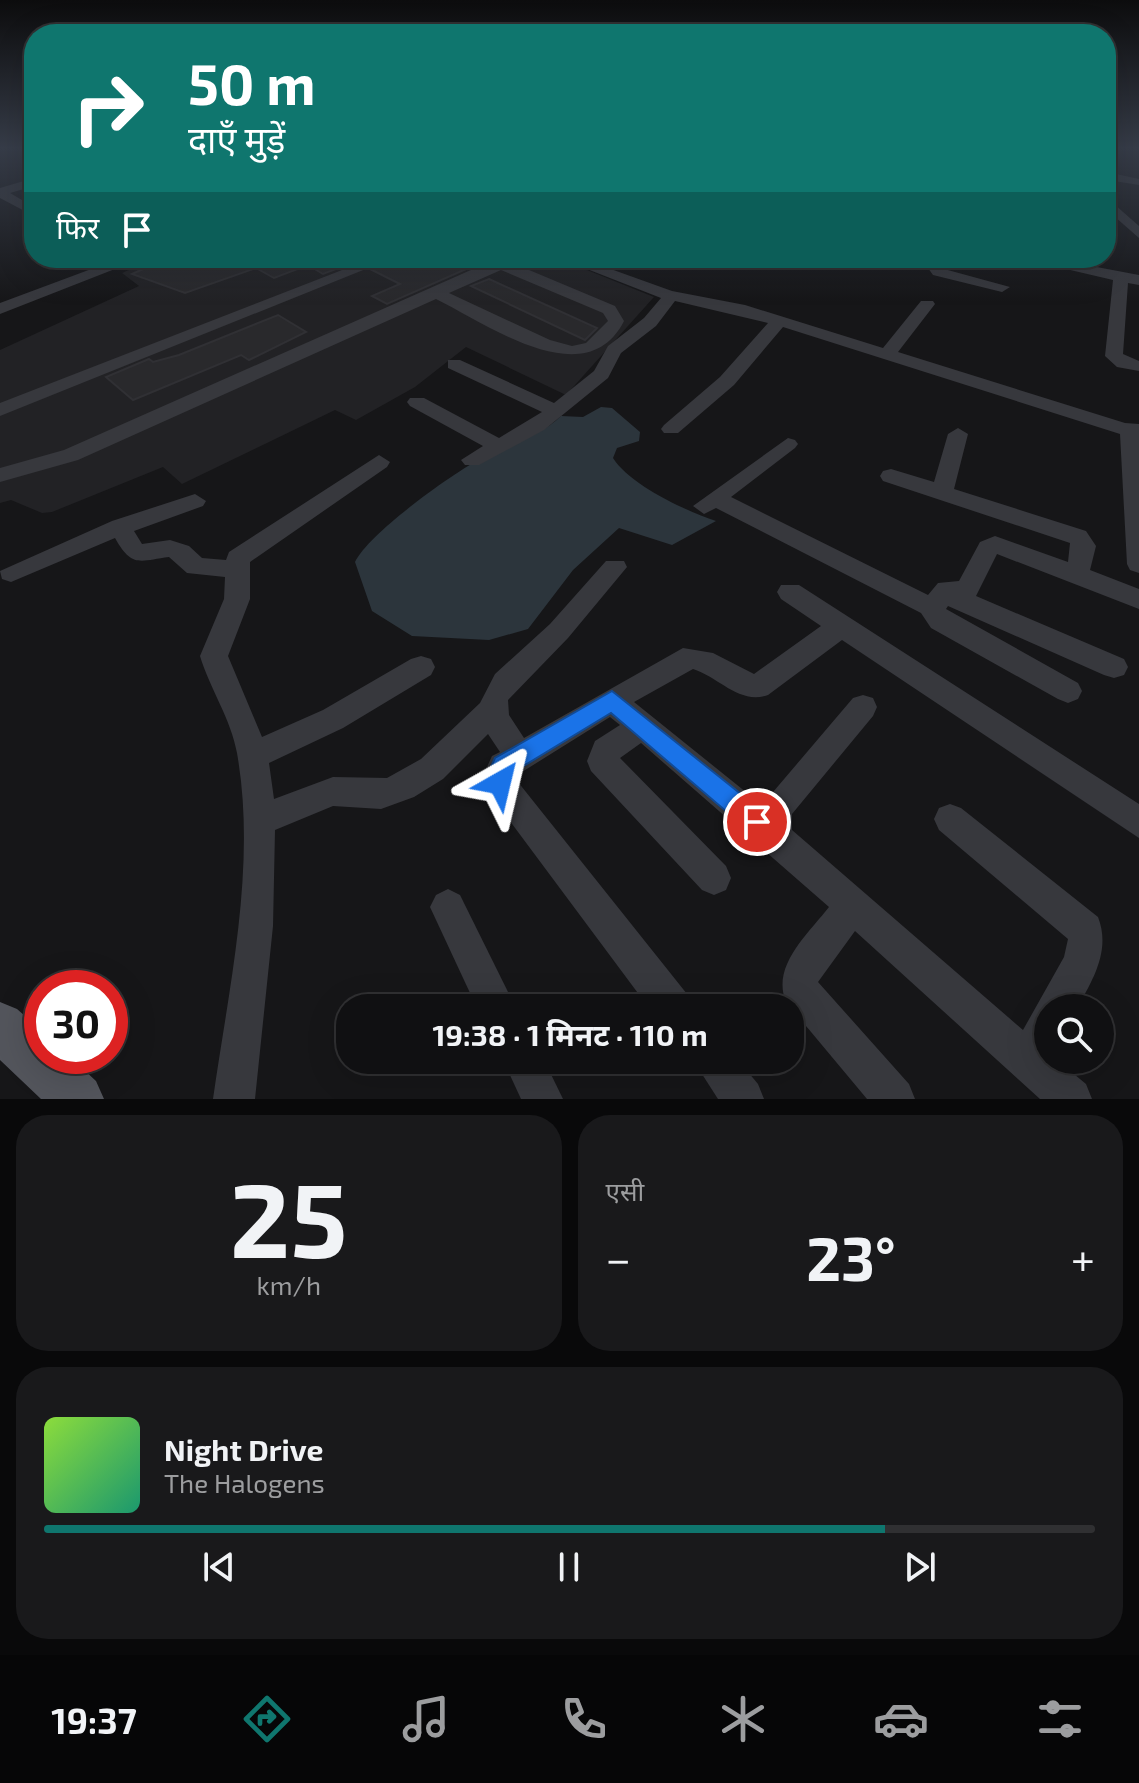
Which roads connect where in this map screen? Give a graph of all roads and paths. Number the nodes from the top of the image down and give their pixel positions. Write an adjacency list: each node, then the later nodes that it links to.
1 (1116, 211): 2 (street)
2 (1139, 234)
3 (100, 268): 15 (street)
4 (361, 268): 21 (street)
5 (488, 268): 12 (street)
6 (518, 268): 12 (street)
7 (594, 268): 13 (street)
8 (936, 268): 11 (street)
9 (1078, 268): 10 (street)
10 (1130, 278): 19 (street)
11 (1002, 287)
12 (436, 293): 30 (street)
13 (671, 296): 16 (street); 22 (street)
14 (927, 304): 17 (street)
15 (0, 309)
16 (779, 321): 17 (street); 23 (street)
17 (886, 356): 24 (street)
18 (454, 364): 22 (street)
19 (1139, 366)
20 (417, 402): 27 (street)
21 (0, 410)
22 (556, 411): 27 (street)
23 (671, 429)
24 (1134, 430): 35 (street)
25 (958, 434): 32 (street)
26 (788, 444): 42 (street)
27 (499, 446): 28 (street)
28 (472, 460)
29 (379, 462): 37 (street)
30 (0, 475)
31 (891, 476): 32 (street)
32 (942, 492): 39 (street)
33 (195, 501): 34 (street)
34 (120, 527): 37 (street); 38 (street)
35 (1139, 564)
36 (615, 567): 49 (street)
37 (236, 569): 51 (street)
38 (11, 573)
39 (1076, 577): 41 (street); 42 (street)
40 (790, 592): 43 (street)
41 (1139, 599)
42 (937, 600): 45 (street); 46 (street)
43 (841, 626): 47 (street); 55 (street)
44 (421, 667): 51 (street)
45 (1114, 667)
46 (1068, 691)
47 (612, 701): 50 (street); 52 (street)
48 (863, 707): 56 (street)
49 (493, 708): 52 (street); 54 (street)
50 (642, 726): 56 (street); 57 (street)
51 (252, 756): 54 (street)
52 (519, 756): 61 (street)
53 (950, 819): 62 (street)
54 (257, 822): 69 (street)
55 (1139, 822)
56 (780, 841): 58 (street)
57 (714, 878)
58 (852, 905): 65 (street); 72 (street)
59 (448, 907): 60 (street)
60 (490, 994)
61 (662, 994)
62 (1063, 994)
63 (0, 1026): 68 (main road)
64 (1034, 1050): 65 (street)
65 (1028, 1061): 73 (street)
66 (530, 1074): 70 (street)
67 (724, 1074): 71 (street)
68 (78, 1099)
69 (234, 1099)
70 (542, 1099)
71 (743, 1099)
72 (894, 1099)
73 (1071, 1099)

